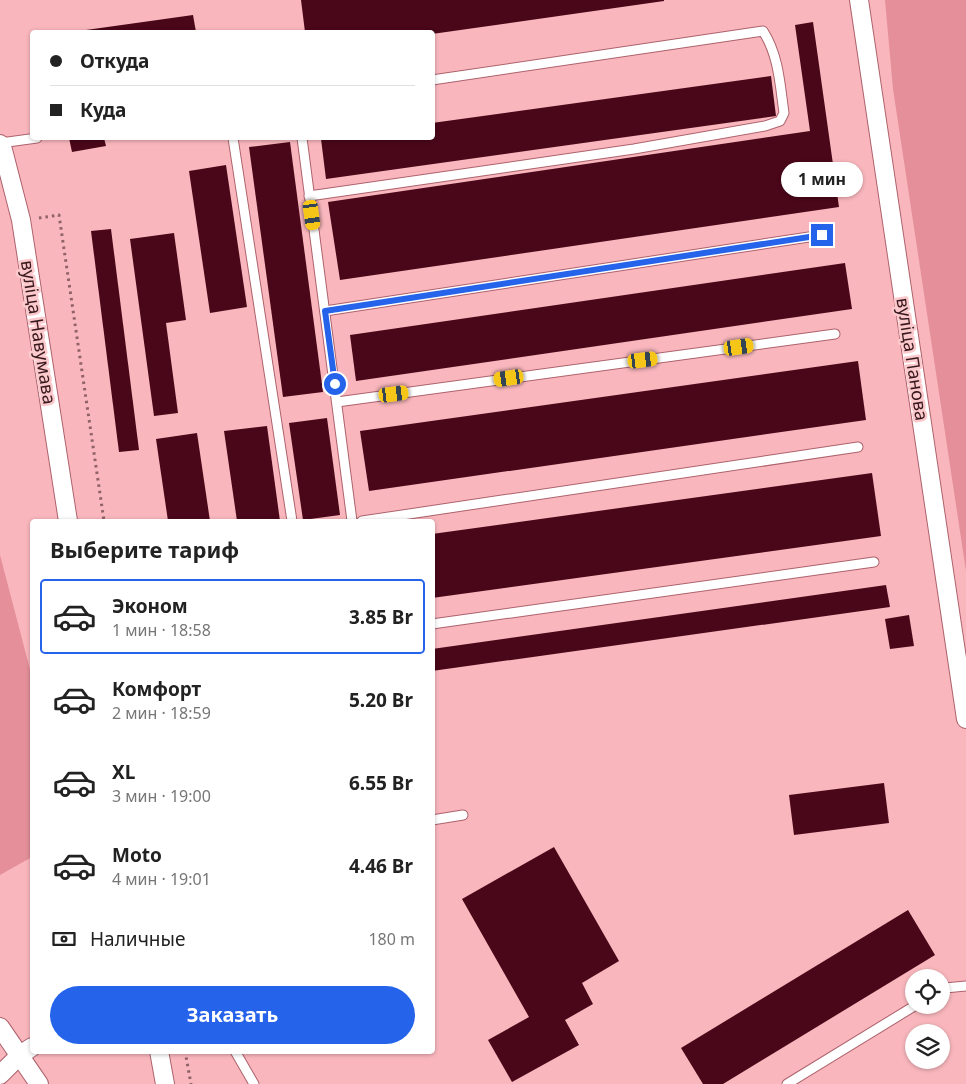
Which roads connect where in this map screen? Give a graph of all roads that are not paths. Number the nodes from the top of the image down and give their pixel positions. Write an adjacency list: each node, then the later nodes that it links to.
1 (859, 0): 19 (street, вуліца Панова)
2 (435, 80): 7 (lane)
3 (30, 139): 6 (lane)
4 (233, 140): 14 (lane)
5 (302, 140): 7 (lane)
6 (0, 143): 13 (street, вуліца Навумава)
7 (309, 196): 9 (lane)
8 (822, 235): 9 (lane)
9 (325, 311): 11 (lane)
10 (835, 334): 11 (lane)
11 (337, 402): 15 (lane)
12 (858, 447): 16 (lane)
13 (68, 519)
14 (292, 519)
15 (352, 519)
16 (375, 519)
17 (874, 562): 18 (lane)
18 (435, 624)
19 (966, 719)
20 (463, 815): 21 (lane)
21 (435, 820)
22 (966, 986): 23 (lane)
23 (950, 988)
24 (905, 1012): 34 (lane)
25 (0, 1027): 26 (street)
26 (26, 1051): 29 (street); 31 (street)
27 (160, 1054): 32 (street)
28 (238, 1054): 33 (lane)
29 (0, 1076): 30 (street)
30 (4, 1084)
31 (39, 1084)
32 (165, 1084)
33 (254, 1084)
34 (787, 1084)

